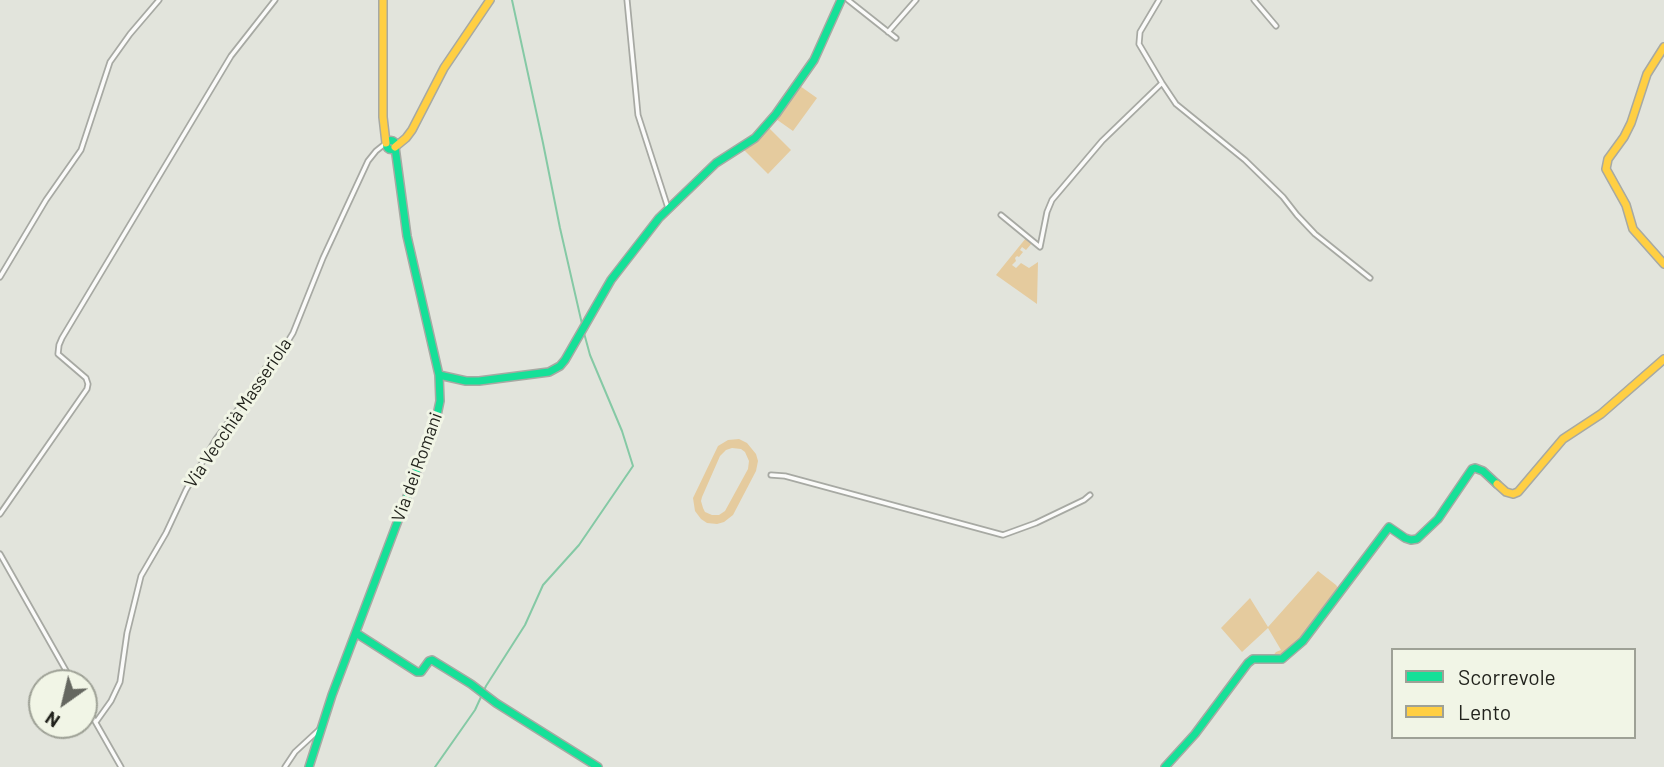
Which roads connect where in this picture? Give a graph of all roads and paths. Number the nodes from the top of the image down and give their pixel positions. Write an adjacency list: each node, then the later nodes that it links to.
1 (275, 0): 26 (street)
2 (383, 0): 16 (street, Via dei Romani)
3 (490, 0): 16 (street)
4 (627, 0): 17 (street)
5 (841, 0): 17 (street)
6 (848, 0): 12 (street)
7 (916, 0): 12 (street)
8 (1159, 0): 15 (street)
9 (1254, 0): 11 (street)
10 (157, 1): 20 (street)
11 (1276, 26)
12 (888, 32): 13 (street)
13 (896, 38)
14 (1664, 47): 19 (street)
15 (1162, 83): 18 (street); 21 (street)
16 (390, 145): 23 (street, Via dei Romani); 30 (street, Via Vecchià Masseriola)
17 (668, 208): 23 (street)
18 (1001, 215)
19 (1664, 264)
20 (0, 277)
21 (1370, 278)
22 (1664, 359): 37 (street)
23 (439, 375): 28 (street, Via dei Romani)
24 (771, 475): 25 (street)
25 (1090, 495)
26 (0, 514)
27 (0, 554): 29 (street)
28 (356, 633): 32 (street, Via dei Romani); 36 (street)
29 (66, 669)
30 (98, 720)
31 (98, 726): 33 (street)
32 (321, 728): 34 (street); 35 (street, Via dei Romani)
33 (121, 767)
34 (285, 767)
35 (309, 767)
36 (598, 767)
37 (1165, 767)

